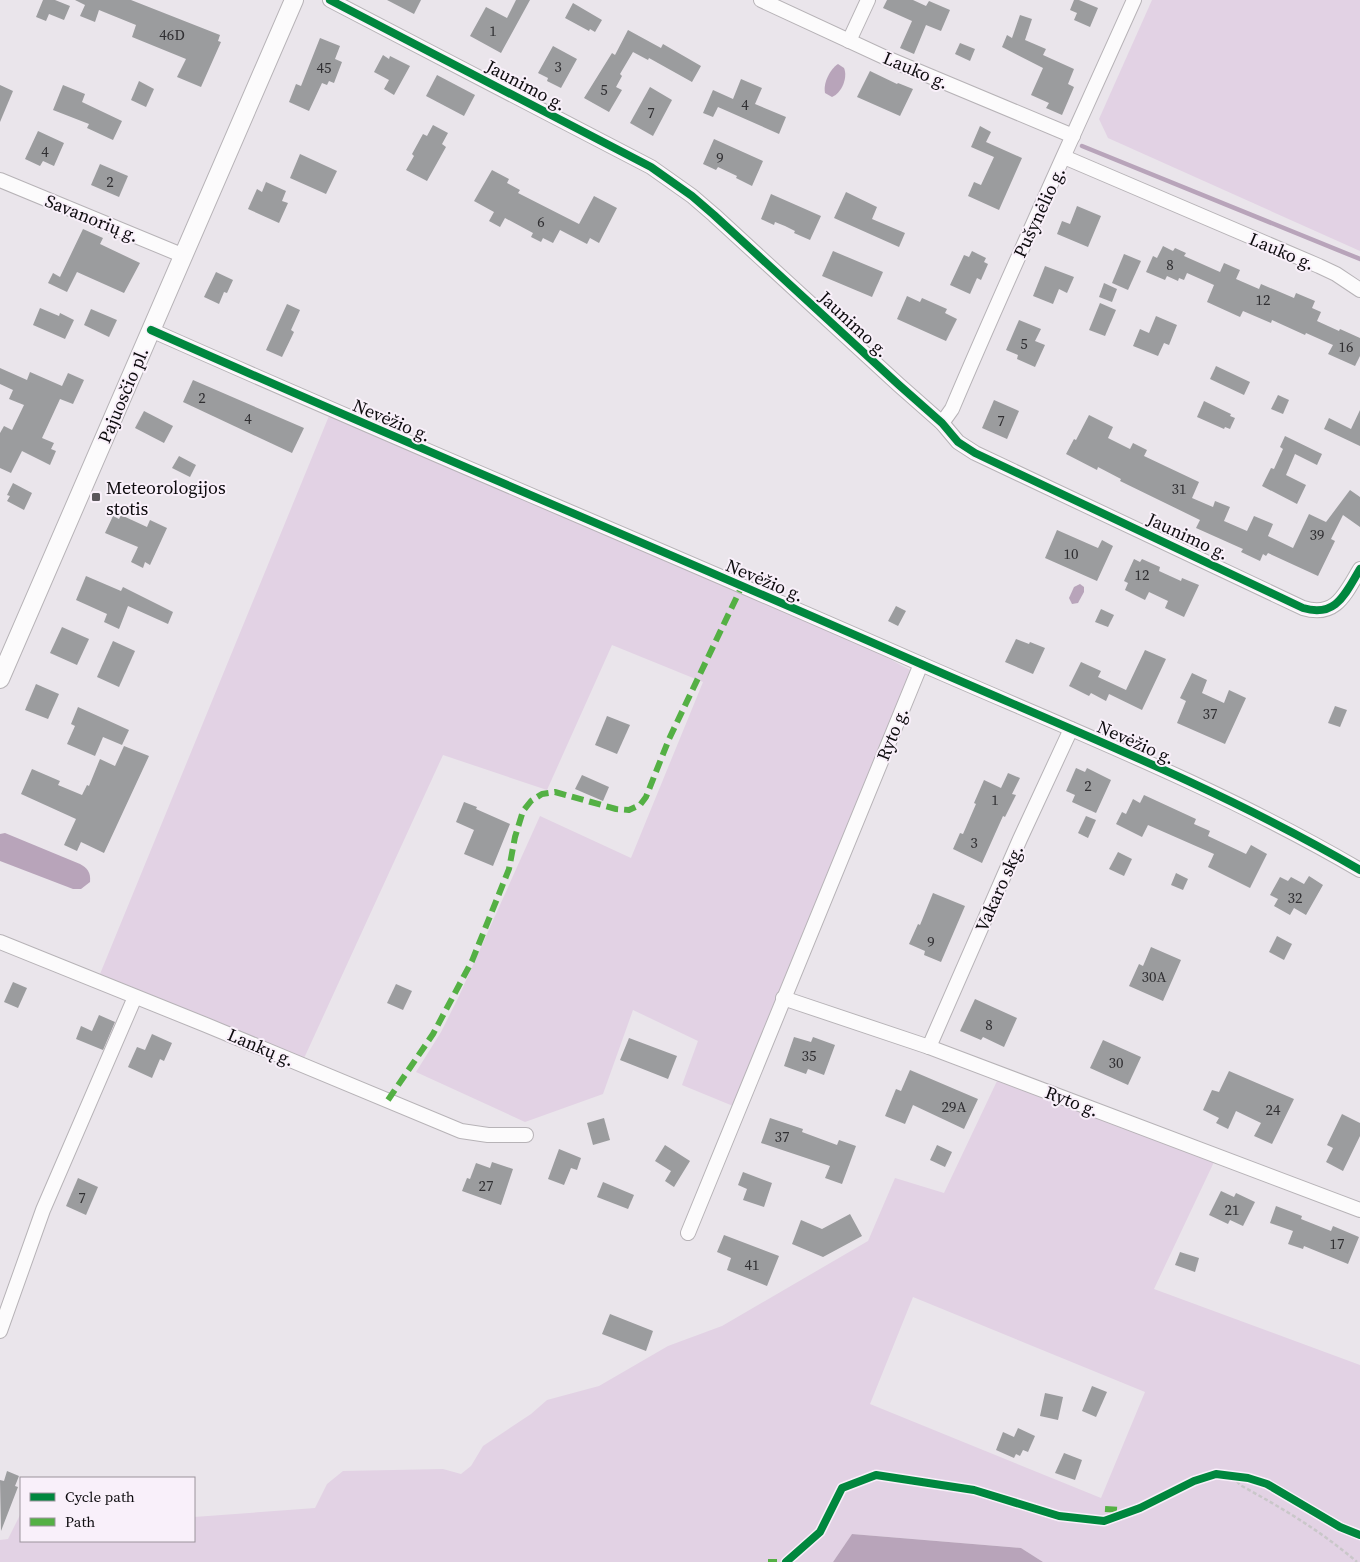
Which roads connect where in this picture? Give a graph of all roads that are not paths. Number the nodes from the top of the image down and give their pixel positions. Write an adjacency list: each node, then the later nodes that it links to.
1 (294, 0): 10 (main road, Pajuosčio pl.)
2 (330, 0): 13 (street, Jaunimo g.)
3 (761, 0): 6 (street, Lauko g.)
4 (868, 0): 6 (street)
5 (1134, 0): 7 (street, Pušynėlio g.)
6 (850, 41): 7 (street, Lauko g.)
7 (1073, 136): 8 (street, Pušynėlio g.)
8 (1064, 157): 11 (street, Lauko g.); 13 (street, Pušynėlio g.)
9 (0, 180): 10 (street, Savanorių g.)
10 (184, 256): 12 (main road, Pajuosčio pl.)
11 (1360, 290)
12 (151, 330): 15 (street, Nevėžio g.); 16 (main road, Pajuosčio pl.)
13 (942, 423): 14 (street, Jaunimo g.)
14 (1360, 569)
15 (921, 664): 17 (street, Nevėžio g.); 21 (street, Ryto g.)
16 (0, 679)
17 (1071, 729): 18 (street, Nevėžio g.); 22 (street, Vakaro skg.)
18 (1360, 870)
19 (0, 942): 20 (street, Lankų g.)
20 (135, 997): 23 (street, Lankų g.); 26 (street)
21 (783, 998): 22 (street, Ryto g.); 25 (street, Ryto g.)
22 (929, 1047): 24 (street, Ryto g.)
23 (526, 1135)
24 (1360, 1210)
25 (688, 1233)
26 (0, 1331)

